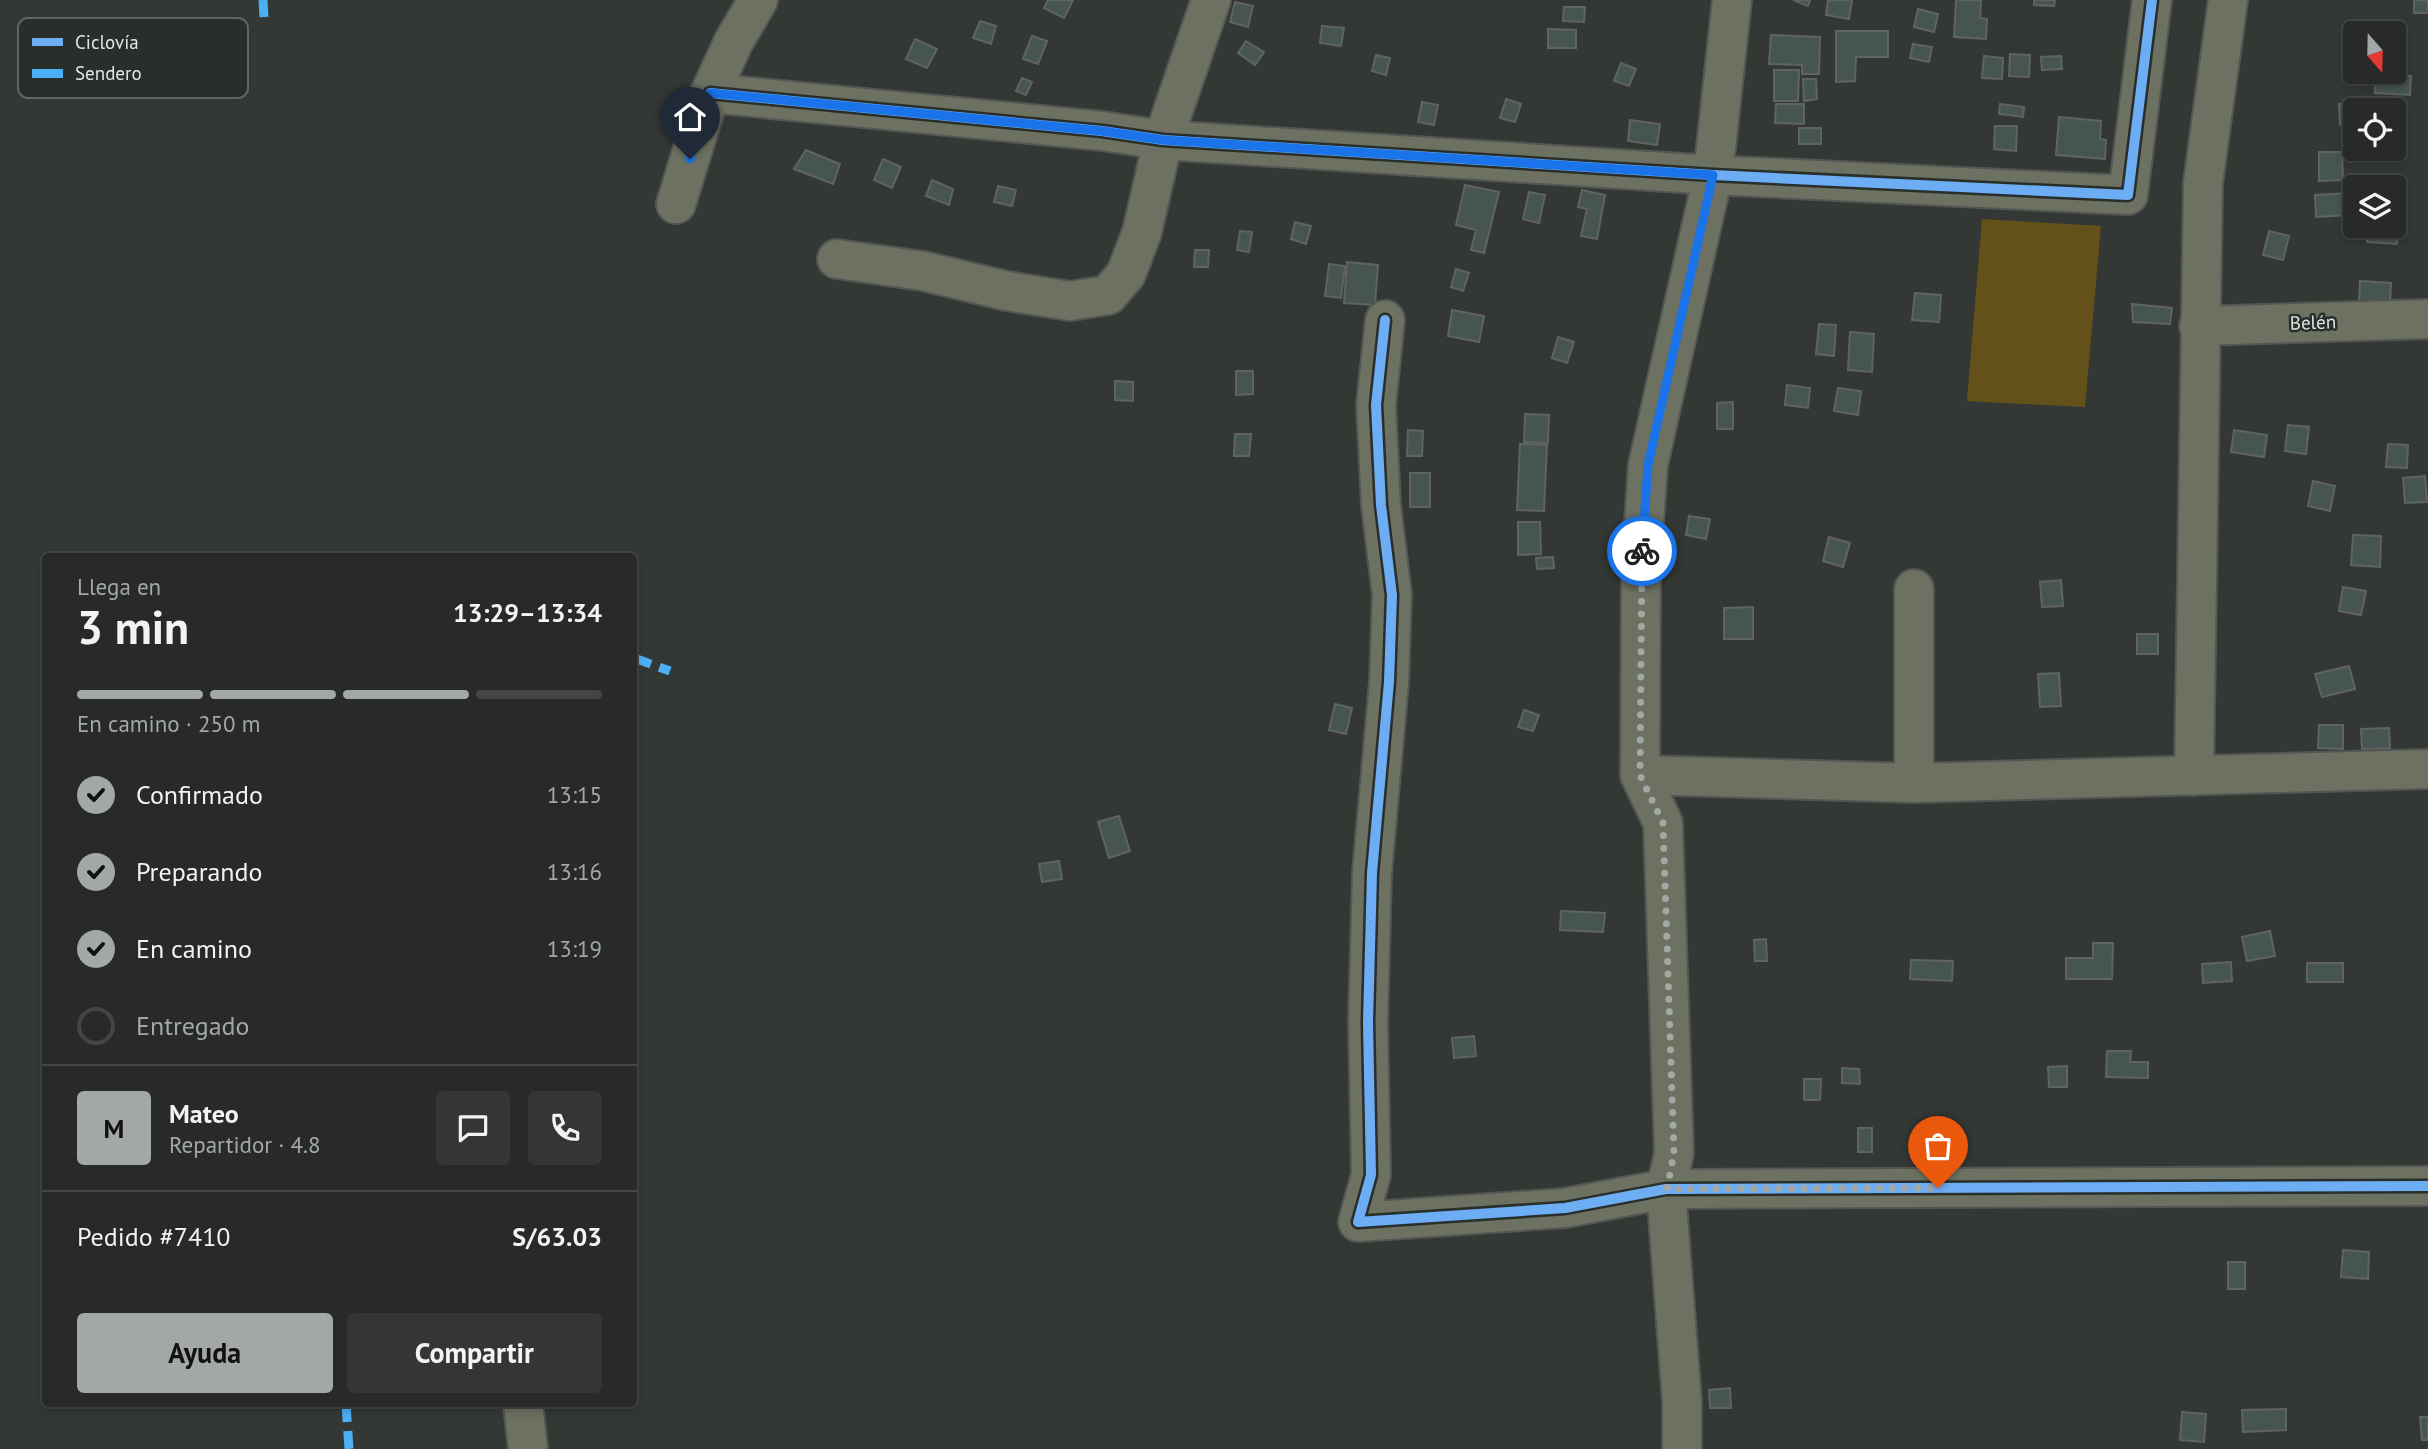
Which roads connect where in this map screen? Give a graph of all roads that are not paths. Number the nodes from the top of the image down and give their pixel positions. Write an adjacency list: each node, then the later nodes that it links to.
1 (758, 0): 6 (street)
2 (1211, 0): 7 (street)
3 (1732, 0): 8 (street)
4 (2152, 0): 8 (street)
5 (2228, 0): 13 (street)
6 (710, 93): 7 (street); 9 (street)
7 (1163, 140): 8 (street); 10 (street)
8 (1713, 175): 16 (street)
9 (676, 204)
10 (837, 259)
11 (2428, 318): 13 (street, Belén)
12 (1385, 320): 20 (street)
13 (2199, 326): 17 (street)
14 (1914, 589): 18 (street)
15 (2428, 769): 17 (street)
16 (1640, 775): 18 (street); 20 (street)
17 (2194, 776): 18 (street)
18 (1914, 783)
19 (2428, 1186): 20 (street)
20 (1667, 1189): 23 (street)
21 (523, 1407): 22 (street)
22 (528, 1449)
23 (1682, 1449)

